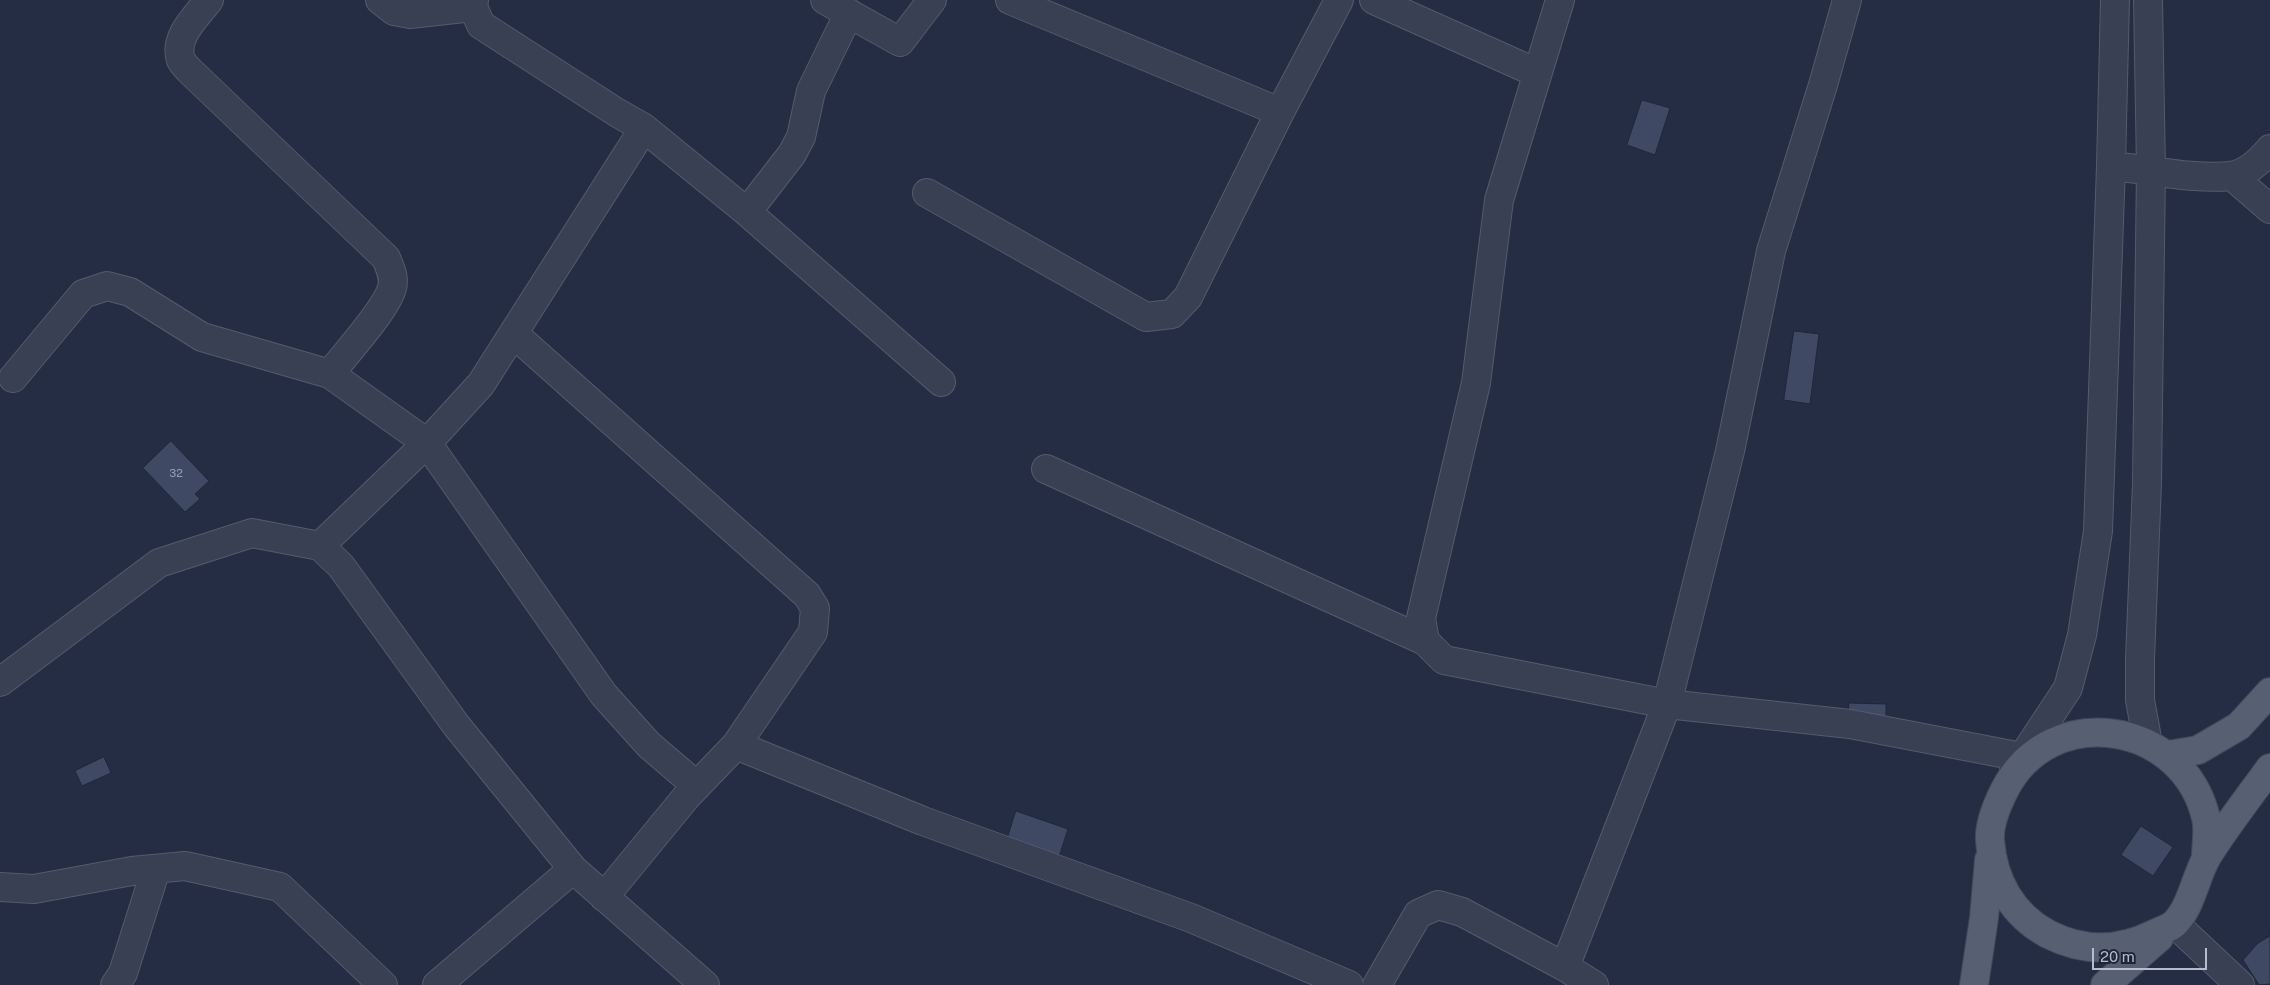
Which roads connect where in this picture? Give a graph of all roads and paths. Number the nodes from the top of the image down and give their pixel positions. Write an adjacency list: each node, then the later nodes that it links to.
1 (209, 0): 25 (street)
2 (380, 0): 12 (street)
3 (825, 0): 13 (street)
4 (932, 0): 13 (street)
5 (1010, 0): 15 (street)
6 (1339, 0): 15 (street)
7 (1374, 0): 14 (street)
8 (1560, 0): 14 (street)
9 (2114, 0): 18 (street)
10 (2148, 0): 19 (street)
11 (1841, 1): 34 (street)
12 (474, 4): 16 (street)
13 (849, 14): 23 (street)
14 (1537, 72): 31 (street)
15 (1280, 112): 21 (street)
16 (644, 128): 23 (street); 24 (street)
17 (2270, 149): 20 (street)
18 (2111, 166): 19 (street); 37 (street)
19 (2150, 169): 20 (street); 36 (street)
20 (2232, 176): 22 (street)
21 (927, 193)
22 (2270, 209)
23 (747, 212): 27 (street)
24 (514, 334): 28 (street); 35 (street)
25 (330, 374): 26 (street); 28 (street)
26 (13, 378)
27 (941, 382)
28 (426, 443): 30 (street); 39 (street)
29 (1046, 469): 31 (street)
30 (320, 546): 32 (street); 43 (street)
31 (1425, 641): 34 (street)
32 (0, 682)
33 (2270, 692): 36 (main road)
34 (1667, 704): 37 (street); 47 (street)
35 (736, 745): 39 (street); 53 (street)
36 (2158, 750): 37 (main road); 41 (main road)
37 (2017, 766): 40 (main road)
38 (2270, 768): 41 (main road)
39 (697, 786): 45 (street)
40 (1990, 838): 46 (main road); 56 (main road)
41 (2206, 857): 46 (main road)
42 (156, 869): 44 (street); 49 (street); 50 (street)
43 (573, 869): 45 (street); 51 (street)
44 (0, 887)
45 (604, 897): 48 (street)
46 (2175, 924): 57 (main road); 58 (street)
47 (1565, 967): 54 (street); 55 (street)
48 (678, 976): 52 (street)
49 (115, 985)
50 (383, 985)
51 (437, 985)
52 (705, 985)
53 (1349, 985)
54 (1377, 985)
55 (1594, 985)
56 (1974, 985)
57 (2105, 985)
58 (2240, 985)

